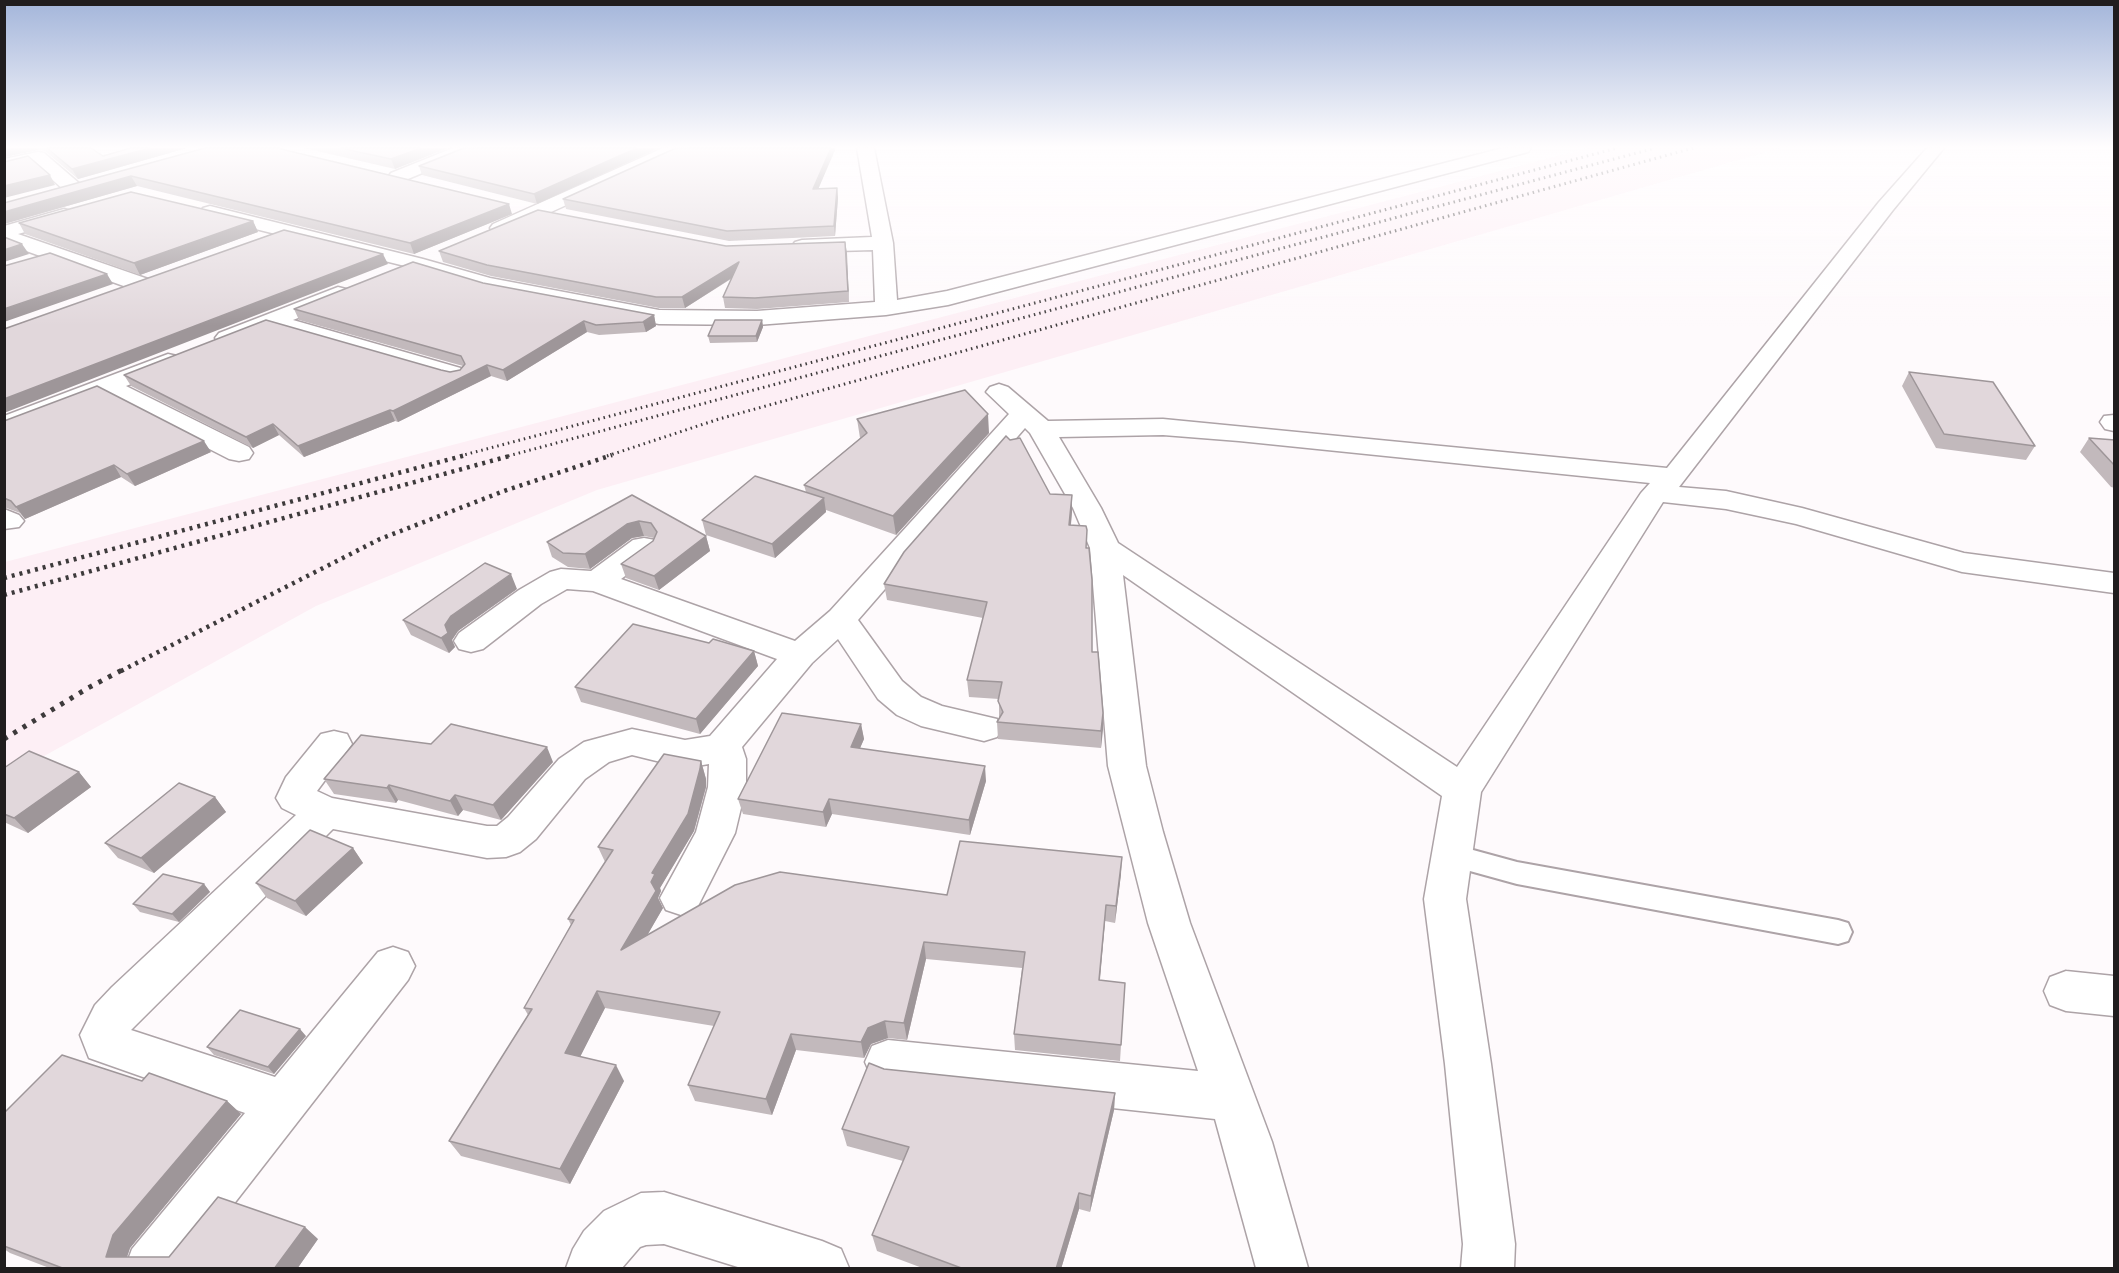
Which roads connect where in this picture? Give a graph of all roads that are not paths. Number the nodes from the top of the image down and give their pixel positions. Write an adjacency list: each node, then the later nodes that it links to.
1 (192, 207): 10 (street)
2 (520, 207): 8 (street)
3 (549, 207): 8 (street)
4 (876, 207): 14 (street)
5 (1295, 207): 25 (street)
6 (1885, 207): 34 (street)
7 (81, 210): 11 (street)
8 (539, 212): 9 (street); 12 (street)
9 (573, 218)
10 (288, 231): 13 (street); 18 (street)
11 (4, 234): 17 (street)
12 (477, 238)
13 (256, 243)
14 (883, 243): 15 (street); 25 (street)
15 (788, 247)
16 (447, 250): 18 (street)
17 (55, 255): 19 (street); 22 (street)
18 (416, 263): 21 (street); 25 (street)
19 (25, 265)
20 (161, 277): 22 (street)
21 (382, 277)
22 (140, 284): 24 (street)
23 (360, 285): 26 (street)
24 (106, 297)
25 (886, 309)
26 (271, 321): 27 (street); 29 (street)
27 (205, 346)
28 (183, 355): 30 (street)
29 (455, 374)
30 (106, 386): 32 (street); 33 (street)
31 (1021, 412): 34 (street); 36 (street); 39 (street)
32 (4, 425)
33 (239, 453)
34 (1665, 485): 38 (street); 45 (street)
35 (644, 547): 37 (street)
36 (1105, 548): 45 (street); 54 (street)
37 (597, 581): 40 (street); 41 (street)
38 (2115, 583)
39 (842, 619): 41 (street); 42 (street)
40 (471, 641)
41 (800, 655): 44 (street)
42 (984, 728)
43 (334, 744): 46 (street)
44 (723, 746): 46 (street); 48 (street)
45 (1462, 790): 47 (street)
46 (325, 812): 55 (street)
47 (1451, 855): 49 (lane); 60 (street)
48 (681, 898)
49 (1838, 932)
50 (393, 966): 55 (street)
51 (2066, 991): 52 (street)
52 (2115, 996)
53 (888, 1062): 54 (street)
54 (1232, 1098): 59 (street)
55 (283, 1103): 56 (street)
56 (151, 1269)
57 (592, 1269): 58 (street)
58 (822, 1269)
59 (1282, 1269)
60 (1488, 1269)

